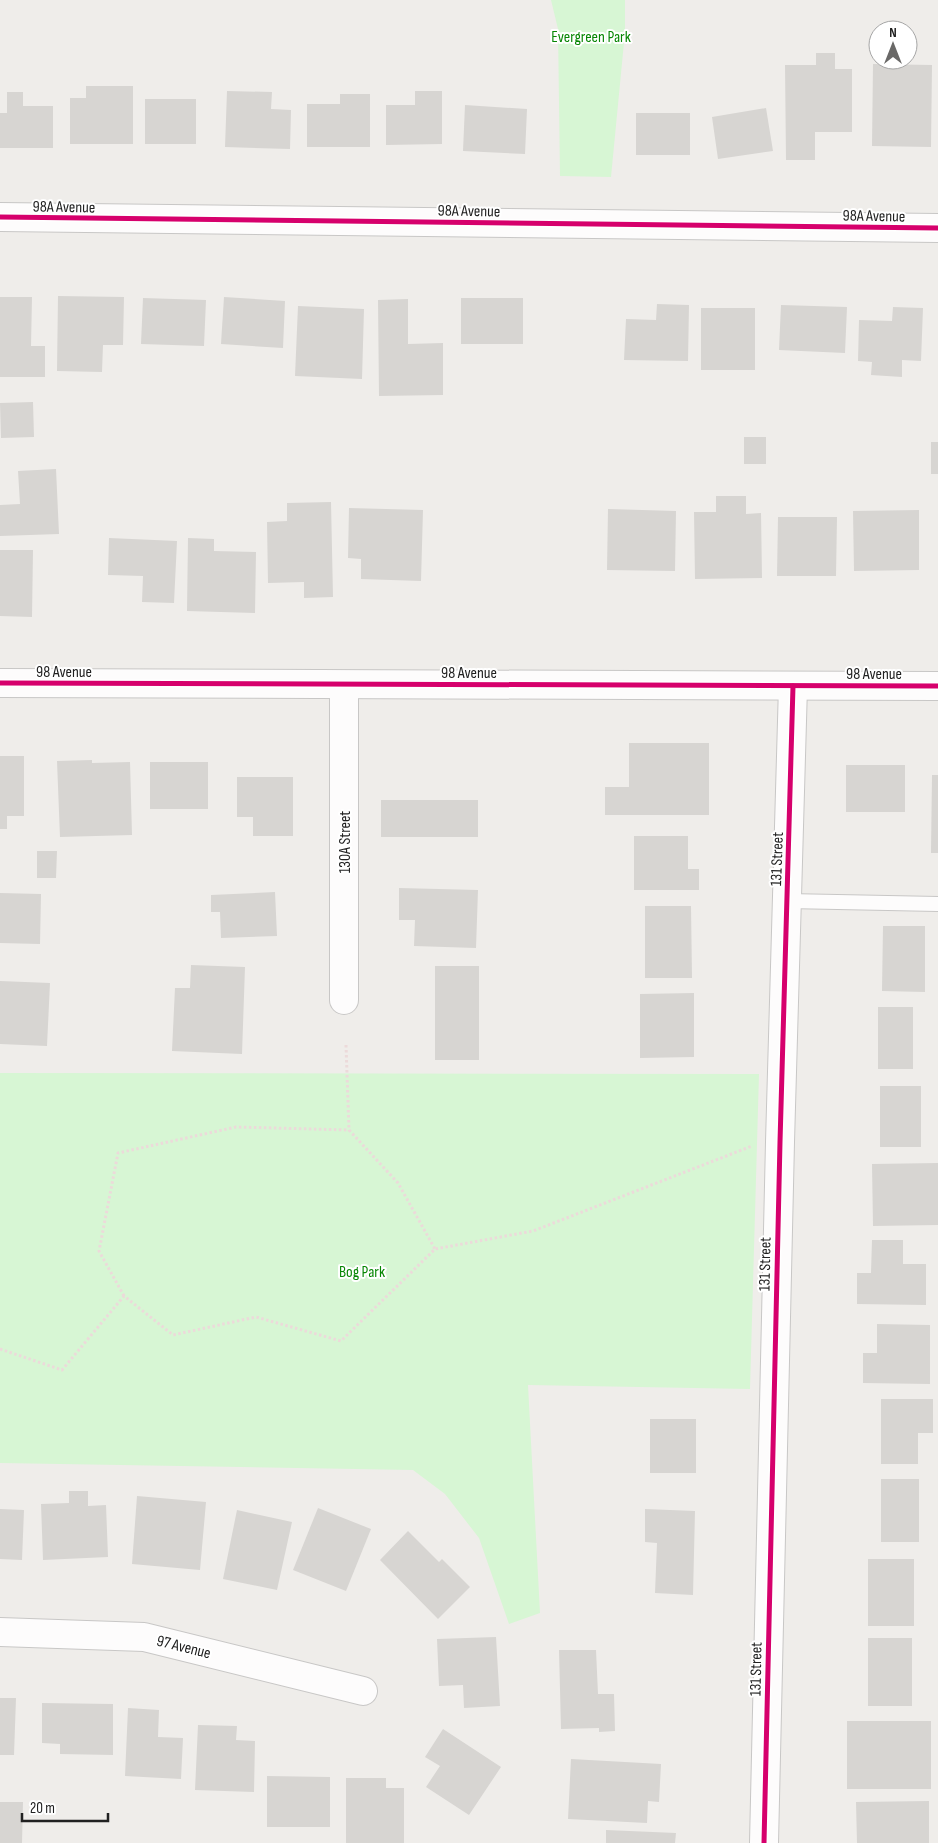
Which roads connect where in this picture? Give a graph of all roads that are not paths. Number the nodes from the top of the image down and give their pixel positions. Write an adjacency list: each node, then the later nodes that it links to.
1 (0, 217): 2 (street, 98A Avenue)
2 (938, 228)
3 (0, 683): 4 (street, 98 Avenue)
4 (344, 685): 5 (street, 98 Avenue); 9 (street, 130A Street)
5 (793, 686): 6 (street, 98 Avenue); 7 (street, 131 Street)
6 (938, 686)
7 (787, 901): 8 (lane); 12 (street, 131 Street)
8 (938, 904)
9 (344, 1000)
10 (0, 1632): 11 (street, 97 Avenue)
11 (363, 1690)
12 (764, 1843)

